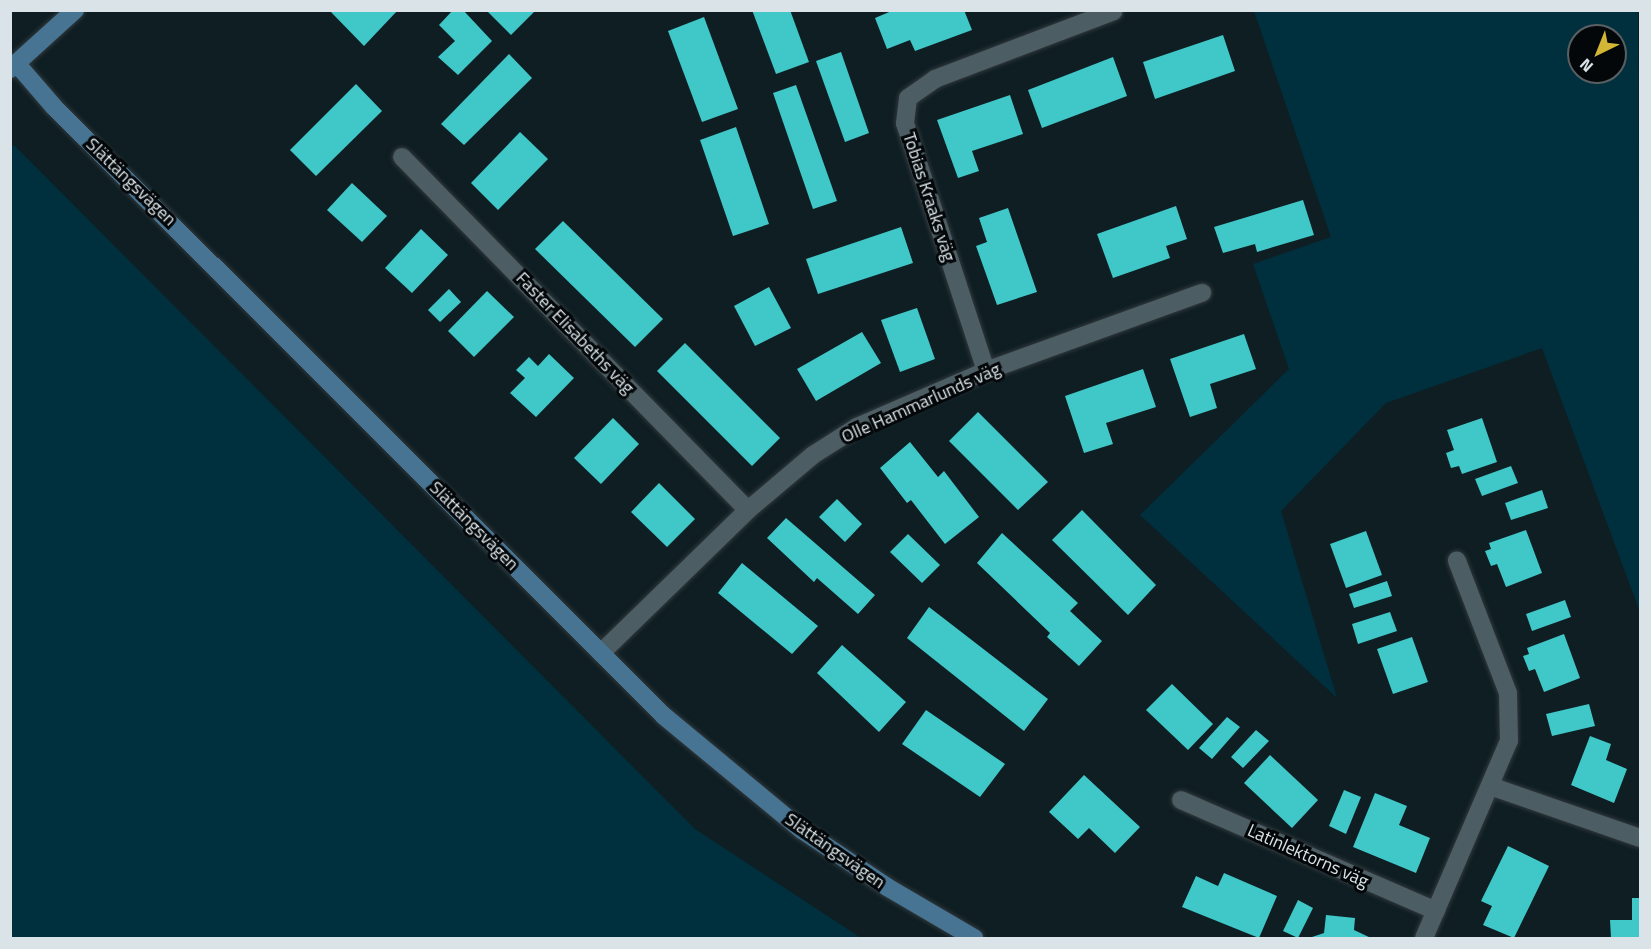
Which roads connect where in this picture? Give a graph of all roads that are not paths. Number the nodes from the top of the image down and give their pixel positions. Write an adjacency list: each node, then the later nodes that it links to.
1 (75, 10): 3 (street)
2 (1114, 11): 6 (street, Tobias Kraaks väg)
3 (14, 66): 9 (street, Slättängsvägen)
4 (402, 157): 7 (street, Faster Elisabeths väg)
5 (1202, 293): 6 (street, Olle Hammarlunds väg)
6 (986, 371): 7 (street, Olle Hammarlunds väg)
7 (748, 510): 9 (street, Olle Hammarlunds väg)
8 (1457, 561): 10 (street)
9 (601, 653): 14 (street, Slättängsvägen)
10 (1490, 786): 12 (street); 13 (street)
11 (1181, 800): 13 (street, Latinlektorns väg)
12 (1641, 838)
13 (1436, 911): 15 (street)
14 (974, 939)
15 (1424, 939)

